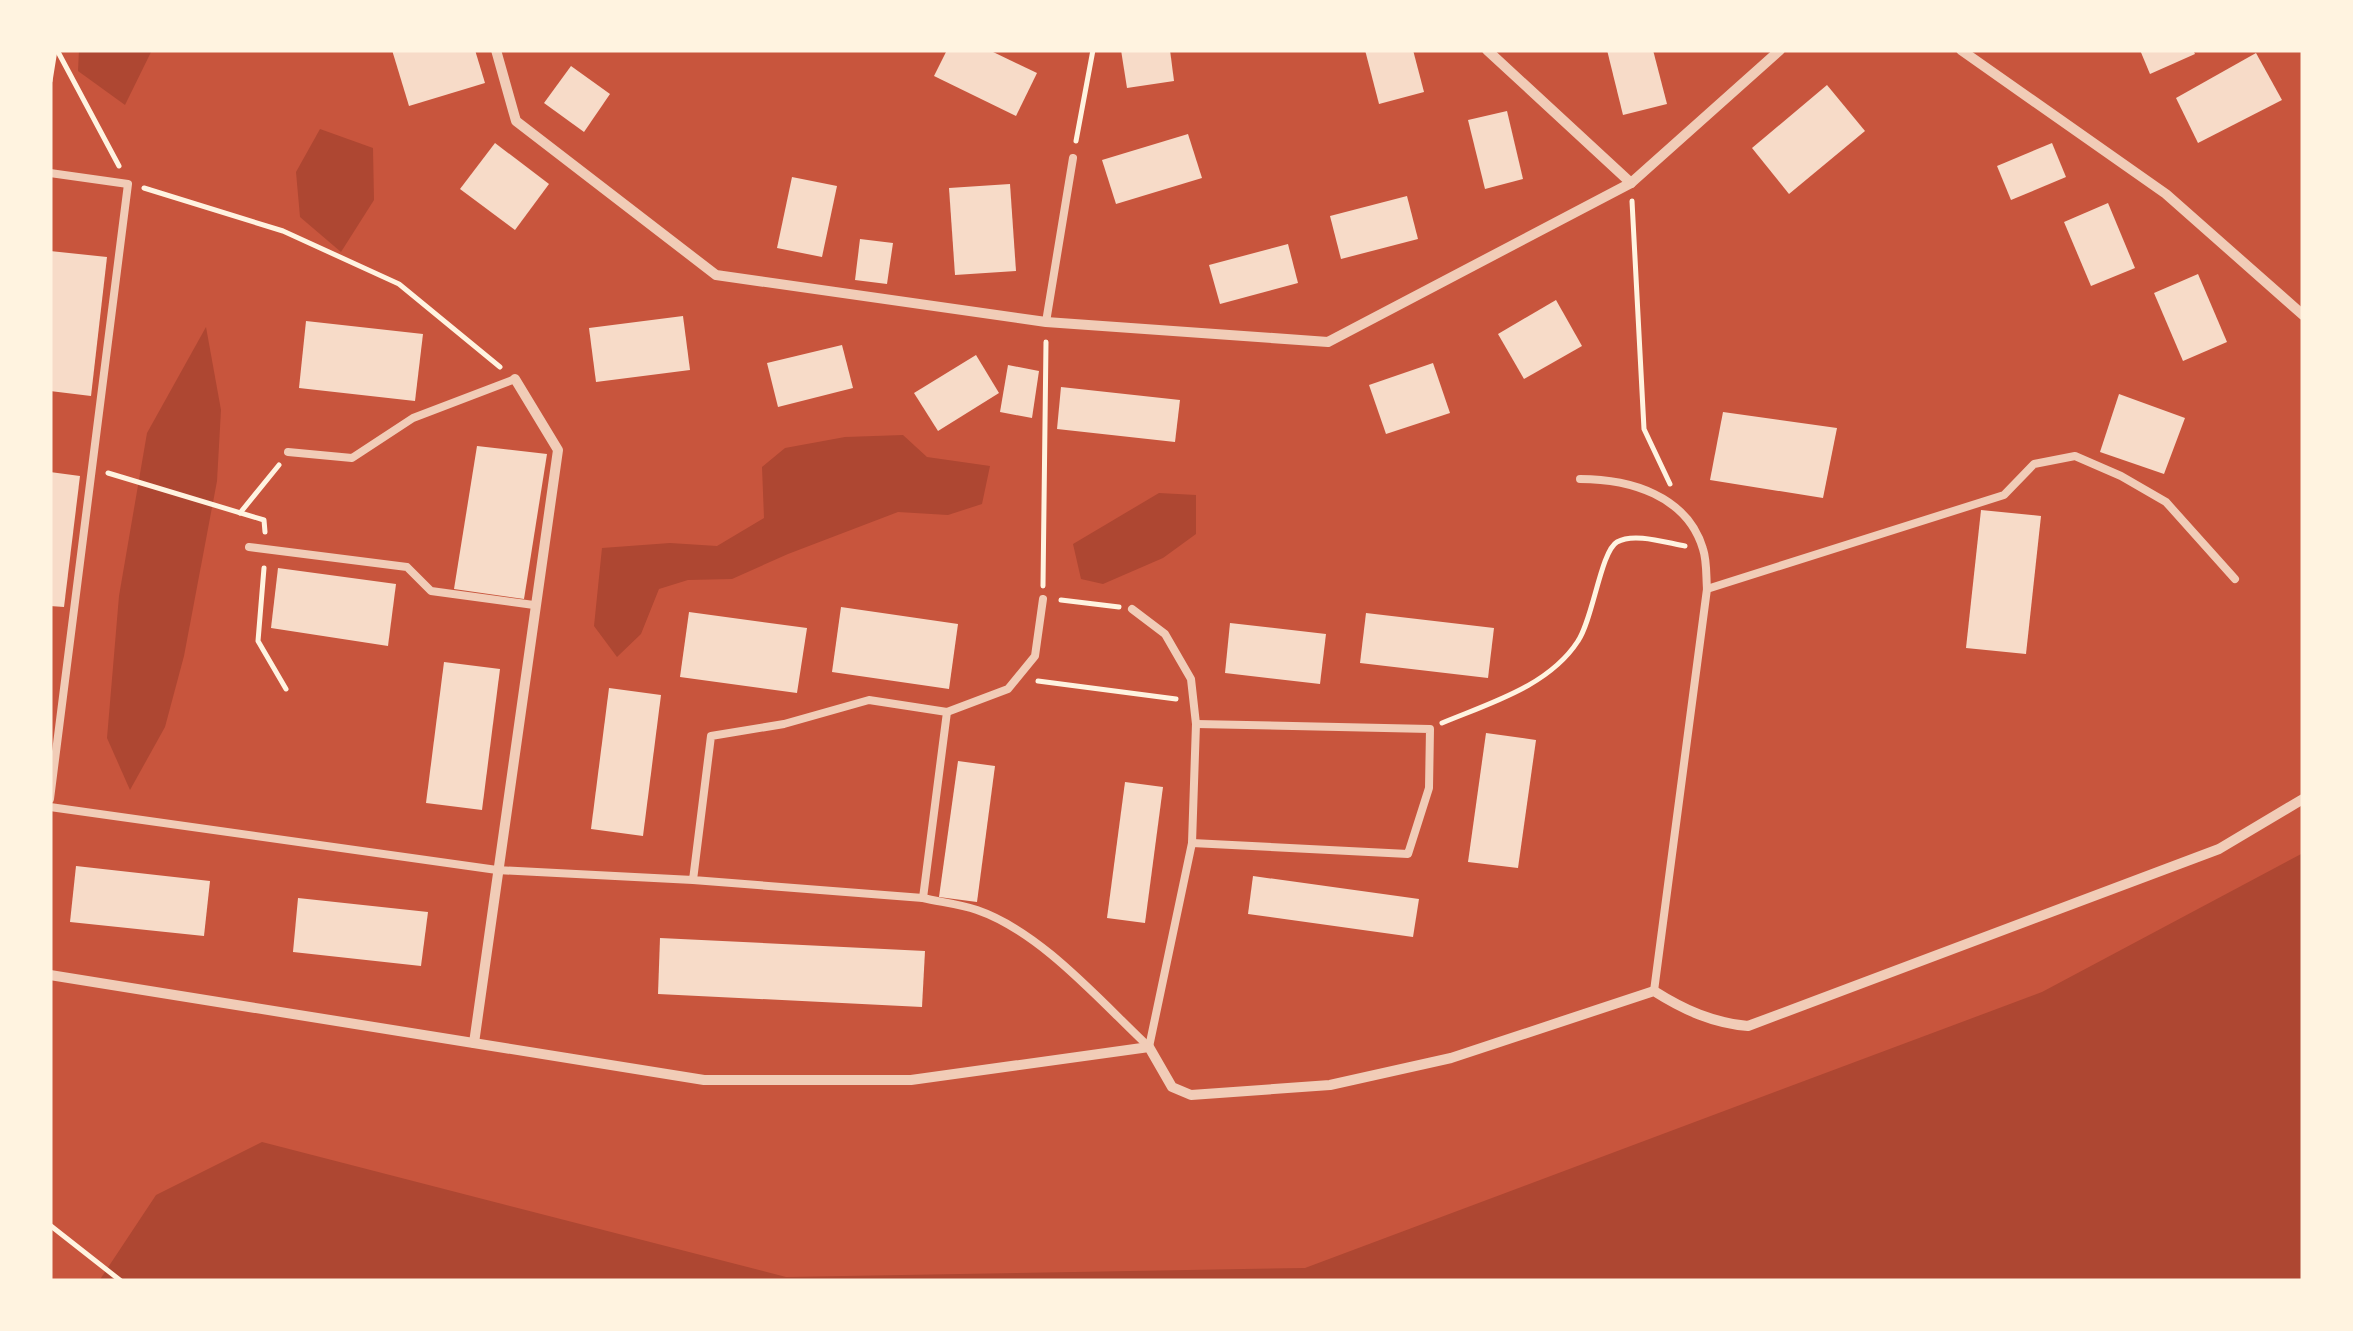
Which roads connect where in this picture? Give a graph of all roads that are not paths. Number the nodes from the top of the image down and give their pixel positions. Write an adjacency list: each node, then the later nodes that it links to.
1 (496, 50): 9 (street)
2 (1487, 50): 7 (street)
3 (1780, 50): 7 (street)
4 (1961, 50): 8 (street)
5 (1073, 158): 9 (lane)
6 (50, 173): 21 (lane)
7 (1632, 183): 9 (street)
8 (2303, 315)
9 (1046, 322)
10 (515, 379): 11 (lane); 17 (street)
11 (288, 452)
12 (1580, 478): 15 (lane)
13 (248, 547): 17 (lane)
14 (2235, 579): 15 (lane)
15 (1707, 589): 29 (lane)
16 (1043, 599): 19 (lane)
17 (534, 604): 25 (street)
18 (1132, 609): 20 (lane)
19 (947, 712): 26 (lane); 27 (lane)
20 (1196, 724): 24 (lane); 24 (lane)
21 (50, 799)
22 (2303, 799): 29 (street)
23 (50, 807): 25 (lane)
24 (1192, 843): 31 (lane)
25 (497, 870): 26 (lane); 30 (street)
26 (693, 880): 27 (lane)
27 (923, 898): 31 (lane)
28 (50, 975): 30 (street)
29 (1654, 992): 31 (street)
30 (474, 1043): 31 (street)
31 (1148, 1047)

